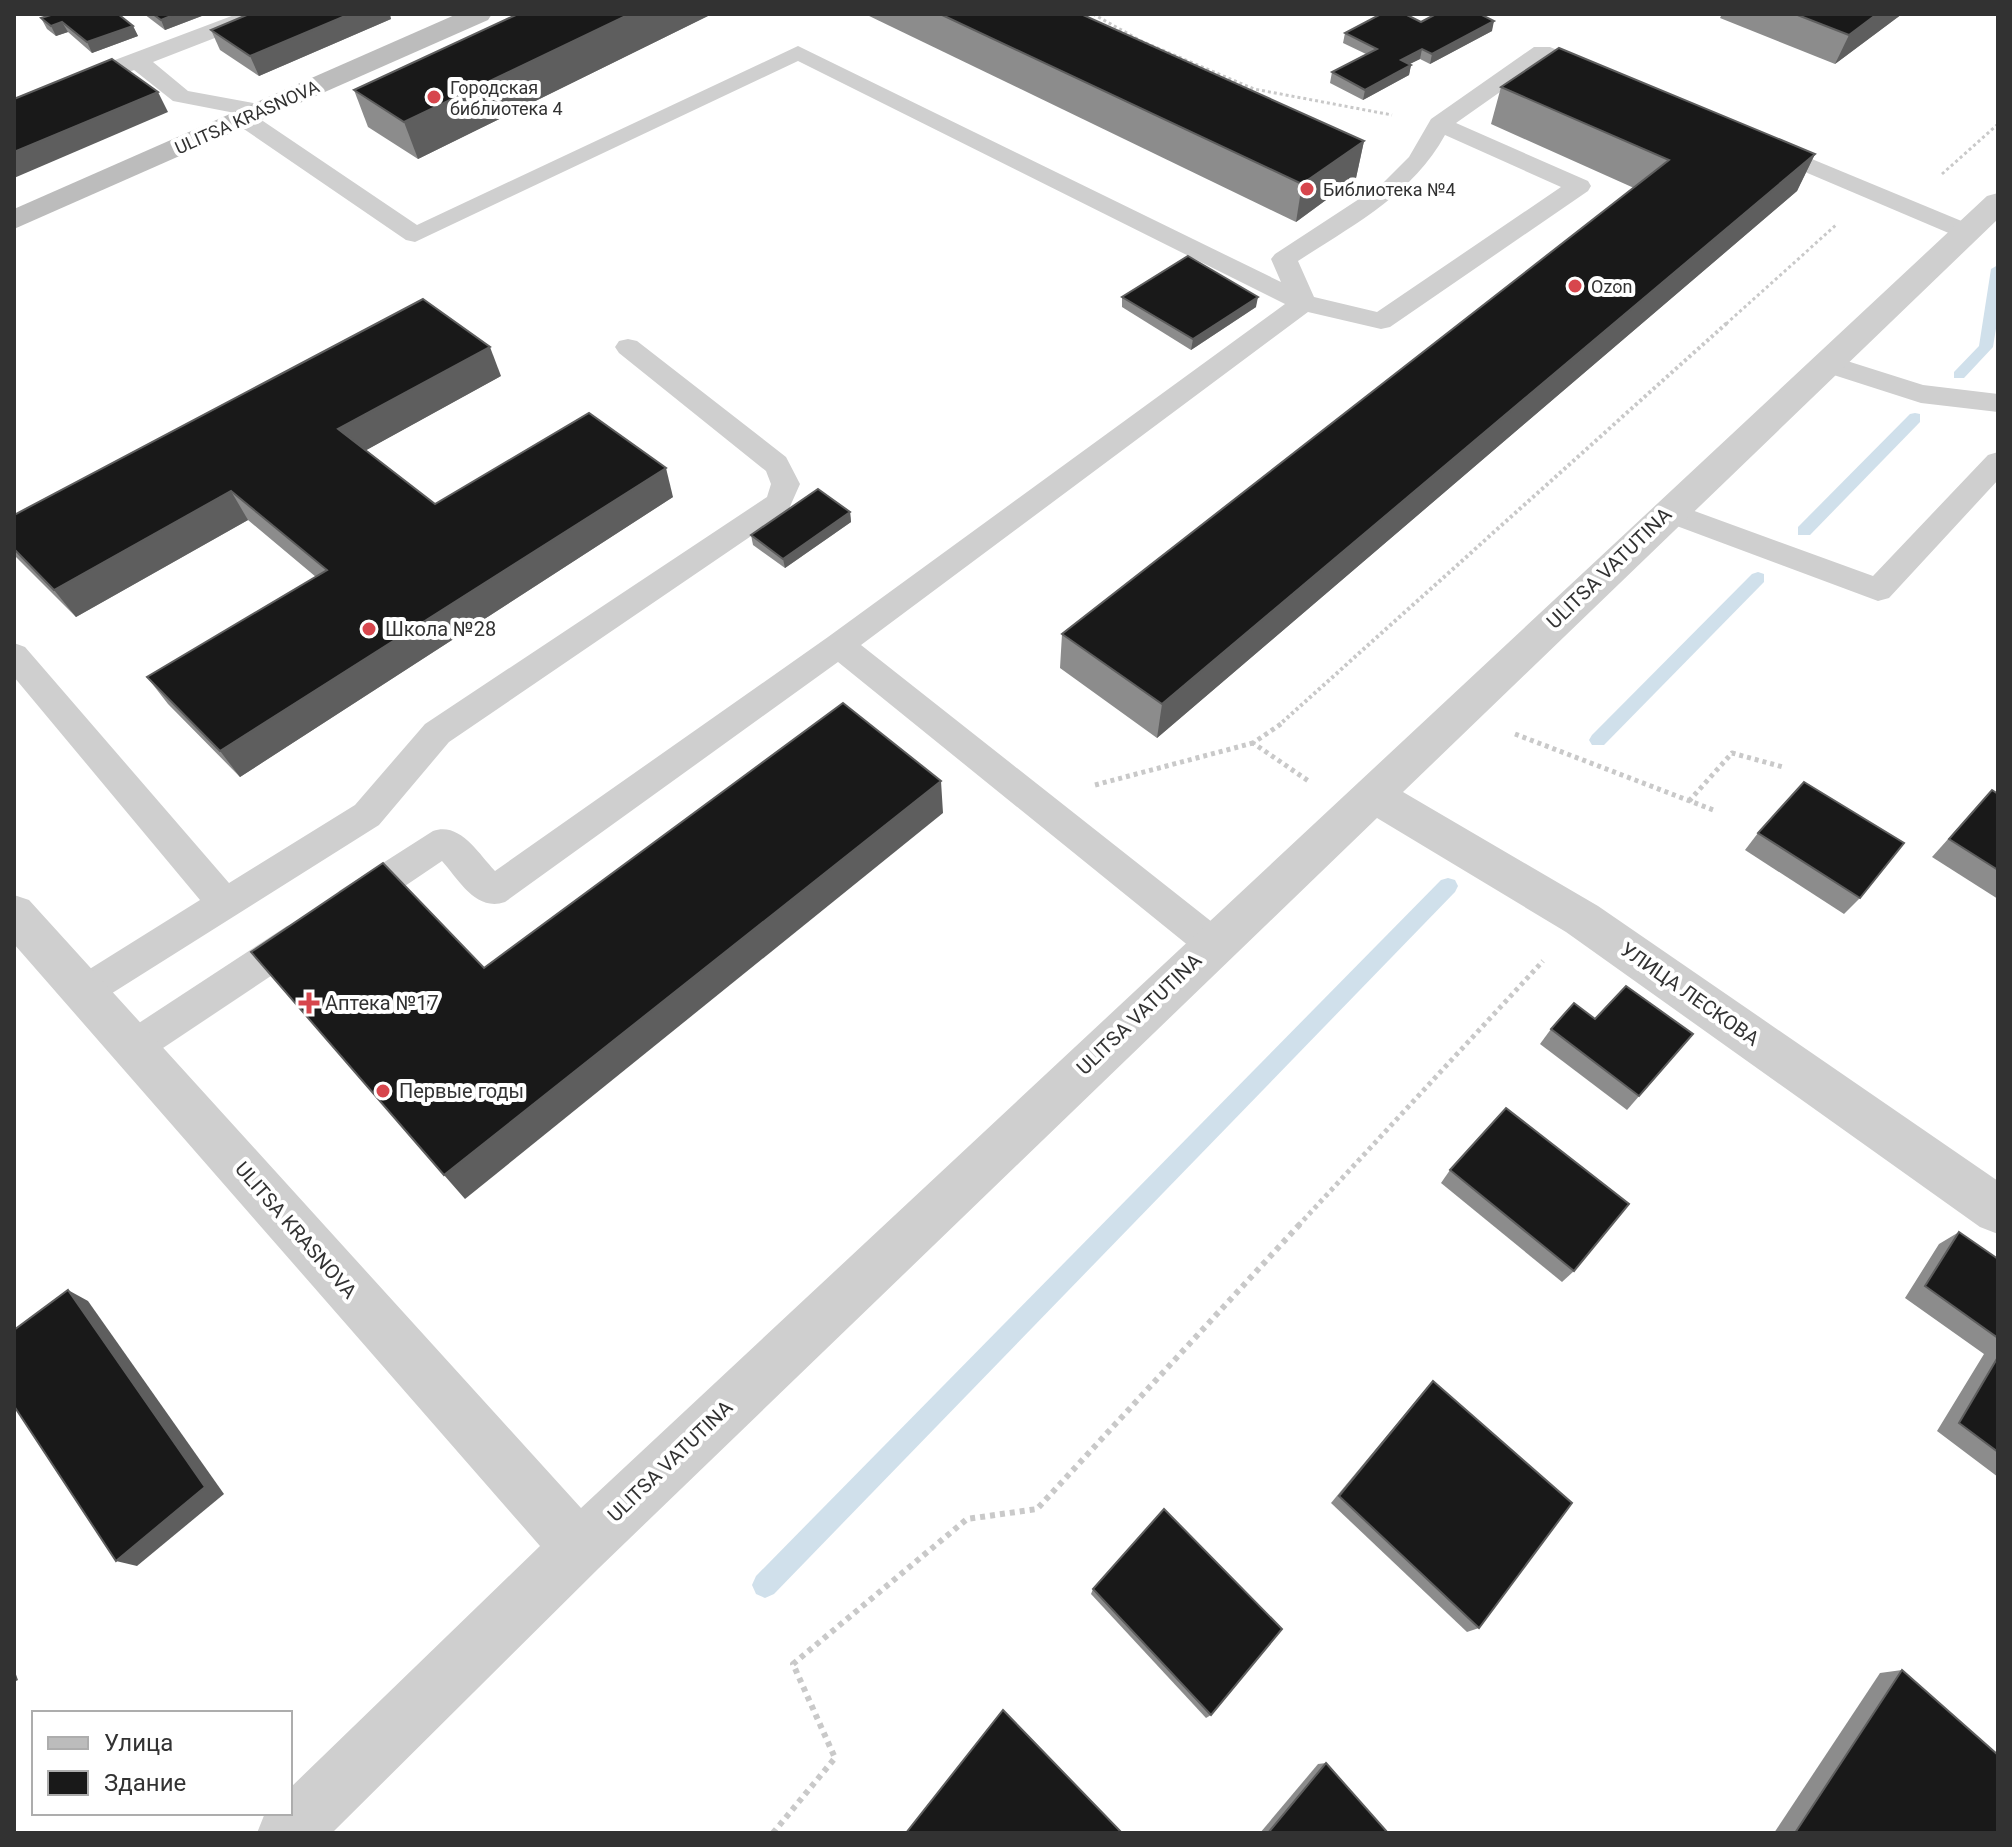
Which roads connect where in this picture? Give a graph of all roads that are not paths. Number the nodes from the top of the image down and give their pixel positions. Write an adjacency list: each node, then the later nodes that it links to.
1 (256, 14): 3 (lane)
2 (479, 14): 6 (street, ULITSA KRASNOVA)
3 (137, 61): 5 (lane); 6 (lane)
4 (1614, 83): 7 (lane)
5 (14, 105)
6 (252, 115): 10 (street, ULITSA KRASNOVA); 12 (lane)
7 (1439, 124): 12 (lane); 12 (lane)
8 (1743, 138): 11 (lane)
9 (1998, 202): 11 (street, ULITSA VATUTINA)
10 (14, 220)
11 (1967, 232): 14 (street, ULITSA VATUTINA)
12 (1303, 303): 18 (lane)
13 (628, 347): 21 (lane)
14 (1825, 363): 15 (lane); 17 (street, ULITSA VATUTINA)
15 (1998, 403)
16 (1998, 462): 17 (lane)
17 (1668, 512): 20 (street, ULITSA VATUTINA)
18 (839, 645): 23 (lane); 25 (lane)
19 (14, 655): 21 (lane)
20 (1362, 803): 23 (street, ULITSA VATUTINA); 26 (street, УЛИЦА ЛЕСКОВА)
21 (224, 903): 24 (lane)
22 (14, 913): 24 (street, ULITSA KRASNOVA)
23 (1213, 944): 27 (street, ULITSA VATUTINA)
24 (85, 991): 25 (street, ULITSA KRASNOVA)
25 (135, 1046): 27 (street, ULITSA KRASNOVA)
26 (1998, 1210)
27 (579, 1548): 28 (street, ULITSA VATUTINA)
28 (288, 1833)

